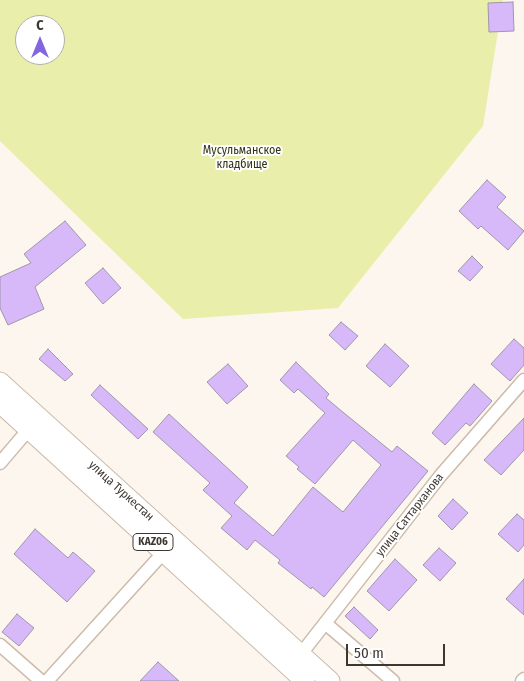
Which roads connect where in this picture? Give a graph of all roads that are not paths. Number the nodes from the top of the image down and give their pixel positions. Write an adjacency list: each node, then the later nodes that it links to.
1 (524, 380): 7 (street, улица Саттарханова)
2 (0, 382): 9 (highway, улица Туркестан / KАZ06)
3 (0, 403): 4 (highway, улица Туркестан / KАZ06)
4 (29, 429): 5 (street); 6 (highway, улица Туркестан / KАZ06)
5 (0, 463)
6 (164, 552): 9 (highway, улица Туркестан / KАZ06); 12 (street)
7 (325, 623): 9 (street, улица Саттарханова); 13 (street)
8 (0, 645): 11 (street)
9 (296, 661): 10 (highway, улица Туркестан / KАZ06)
10 (315, 678)
11 (41, 681)
12 (47, 681)
13 (393, 681)

